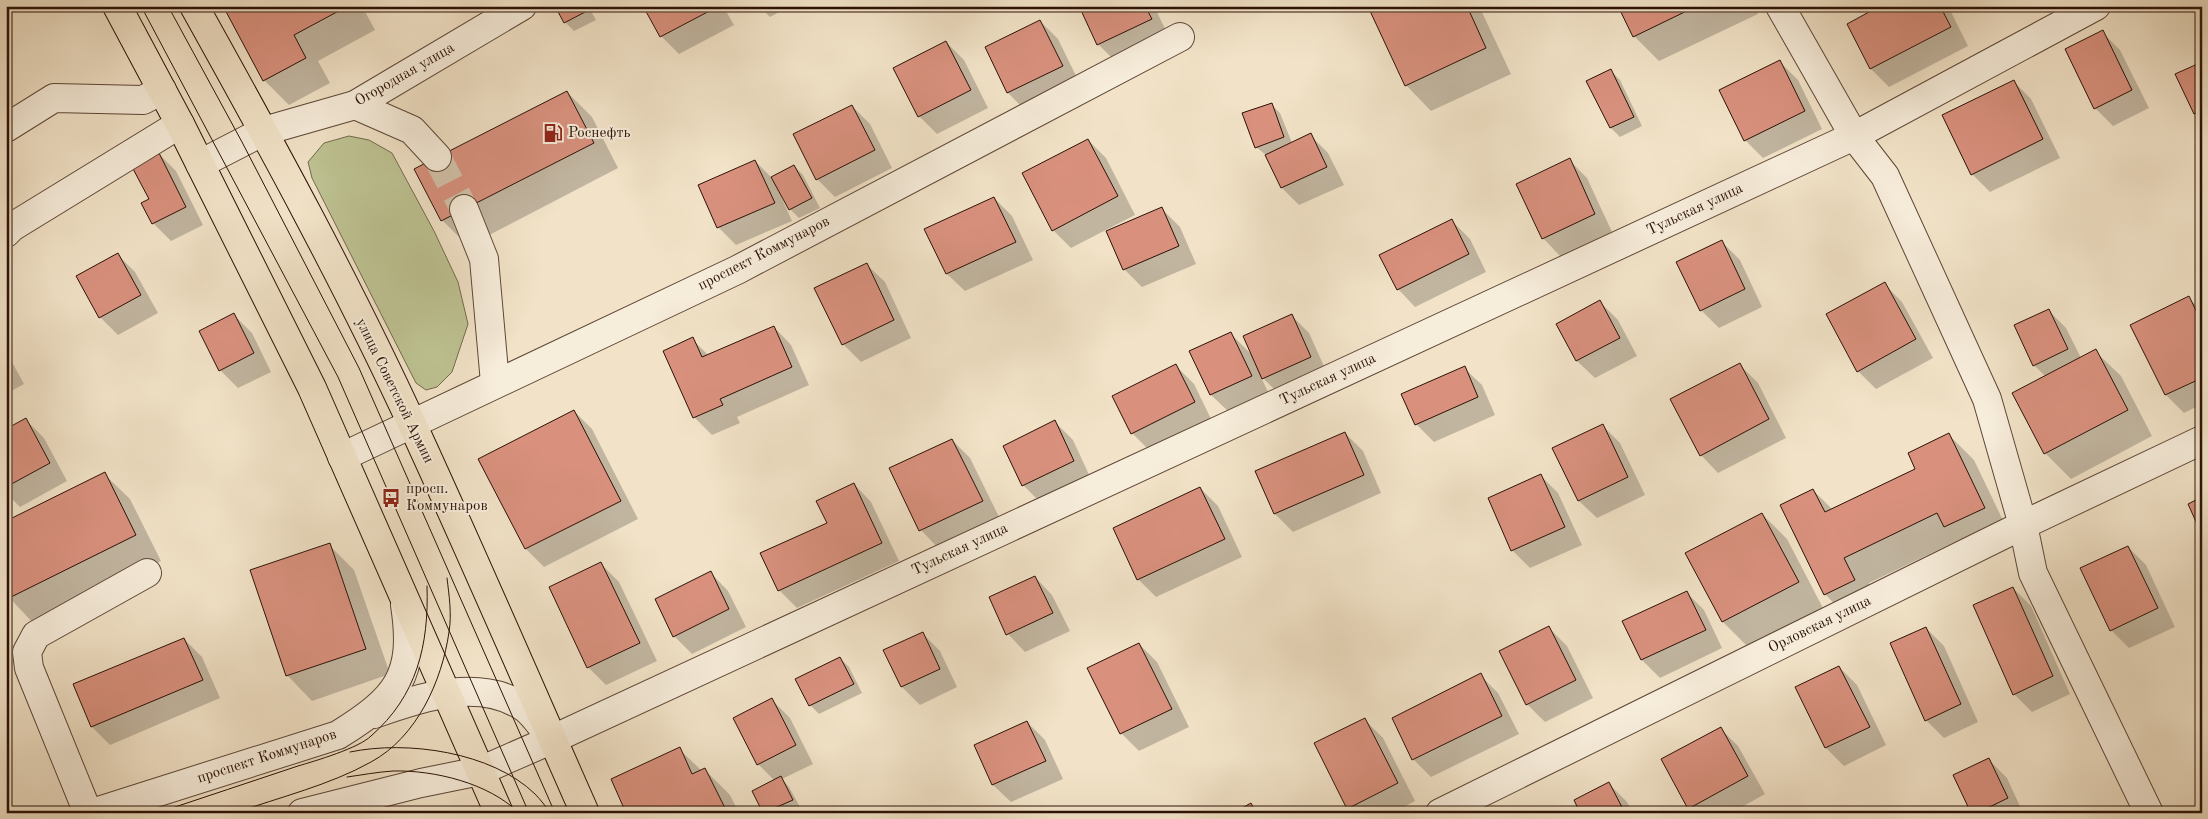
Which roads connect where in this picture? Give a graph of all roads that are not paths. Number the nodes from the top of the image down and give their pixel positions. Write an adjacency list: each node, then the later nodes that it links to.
1 (117, 6): 7 (main road)
2 (194, 6): 11 (main road, улица Советской Армии)
3 (522, 6): 8 (street, Огородная улица)
4 (1780, 6): 12 (street)
5 (2096, 6): 12 (street, Тульская улица)
6 (1180, 37): 17 (street, проспект Коммунаров)
7 (162, 90): 9 (main road); 10 (street)
8 (356, 105): 11 (street, Огородная улица); 13 (street)
9 (180, 124): 14 (main road); 16 (street)
10 (6, 128)
11 (264, 131): 14 (street, Огородная улица); 18 (main road, улица Советской Армии)
12 (1854, 136): 21 (street); 26 (street, Тульская улица)
13 (437, 157)
14 (200, 164): 20 (main road)
15 (464, 210): 17 (street)
16 (6, 233)
17 (495, 383): 18 (street, проспект Коммунаров)
18 (413, 425): 20 (street, проспект Коммунаров); 26 (main road, улица Советской Армии)
19 (2202, 440): 21 (street, Орловская улица)
20 (342, 457): 23 (main road)
21 (2023, 525): 32 (street, Орловская улица); 33 (street)
22 (148, 572): 28 (street)
23 (404, 596): 24 (main road); 25 (street, проспект Коммунаров)
24 (446, 692): 25 (street); 26 (street); 27 (main road)
25 (370, 715): 28 (street, проспект Коммунаров)
26 (553, 739): 27 (street, Тульская улица); 31 (main road, улица Советской Армии)
27 (480, 771): 29 (street); 30 (main road)
28 (90, 813)
29 (302, 813)
30 (499, 813)
31 (585, 813)
32 (1440, 813)
33 (2150, 813)

